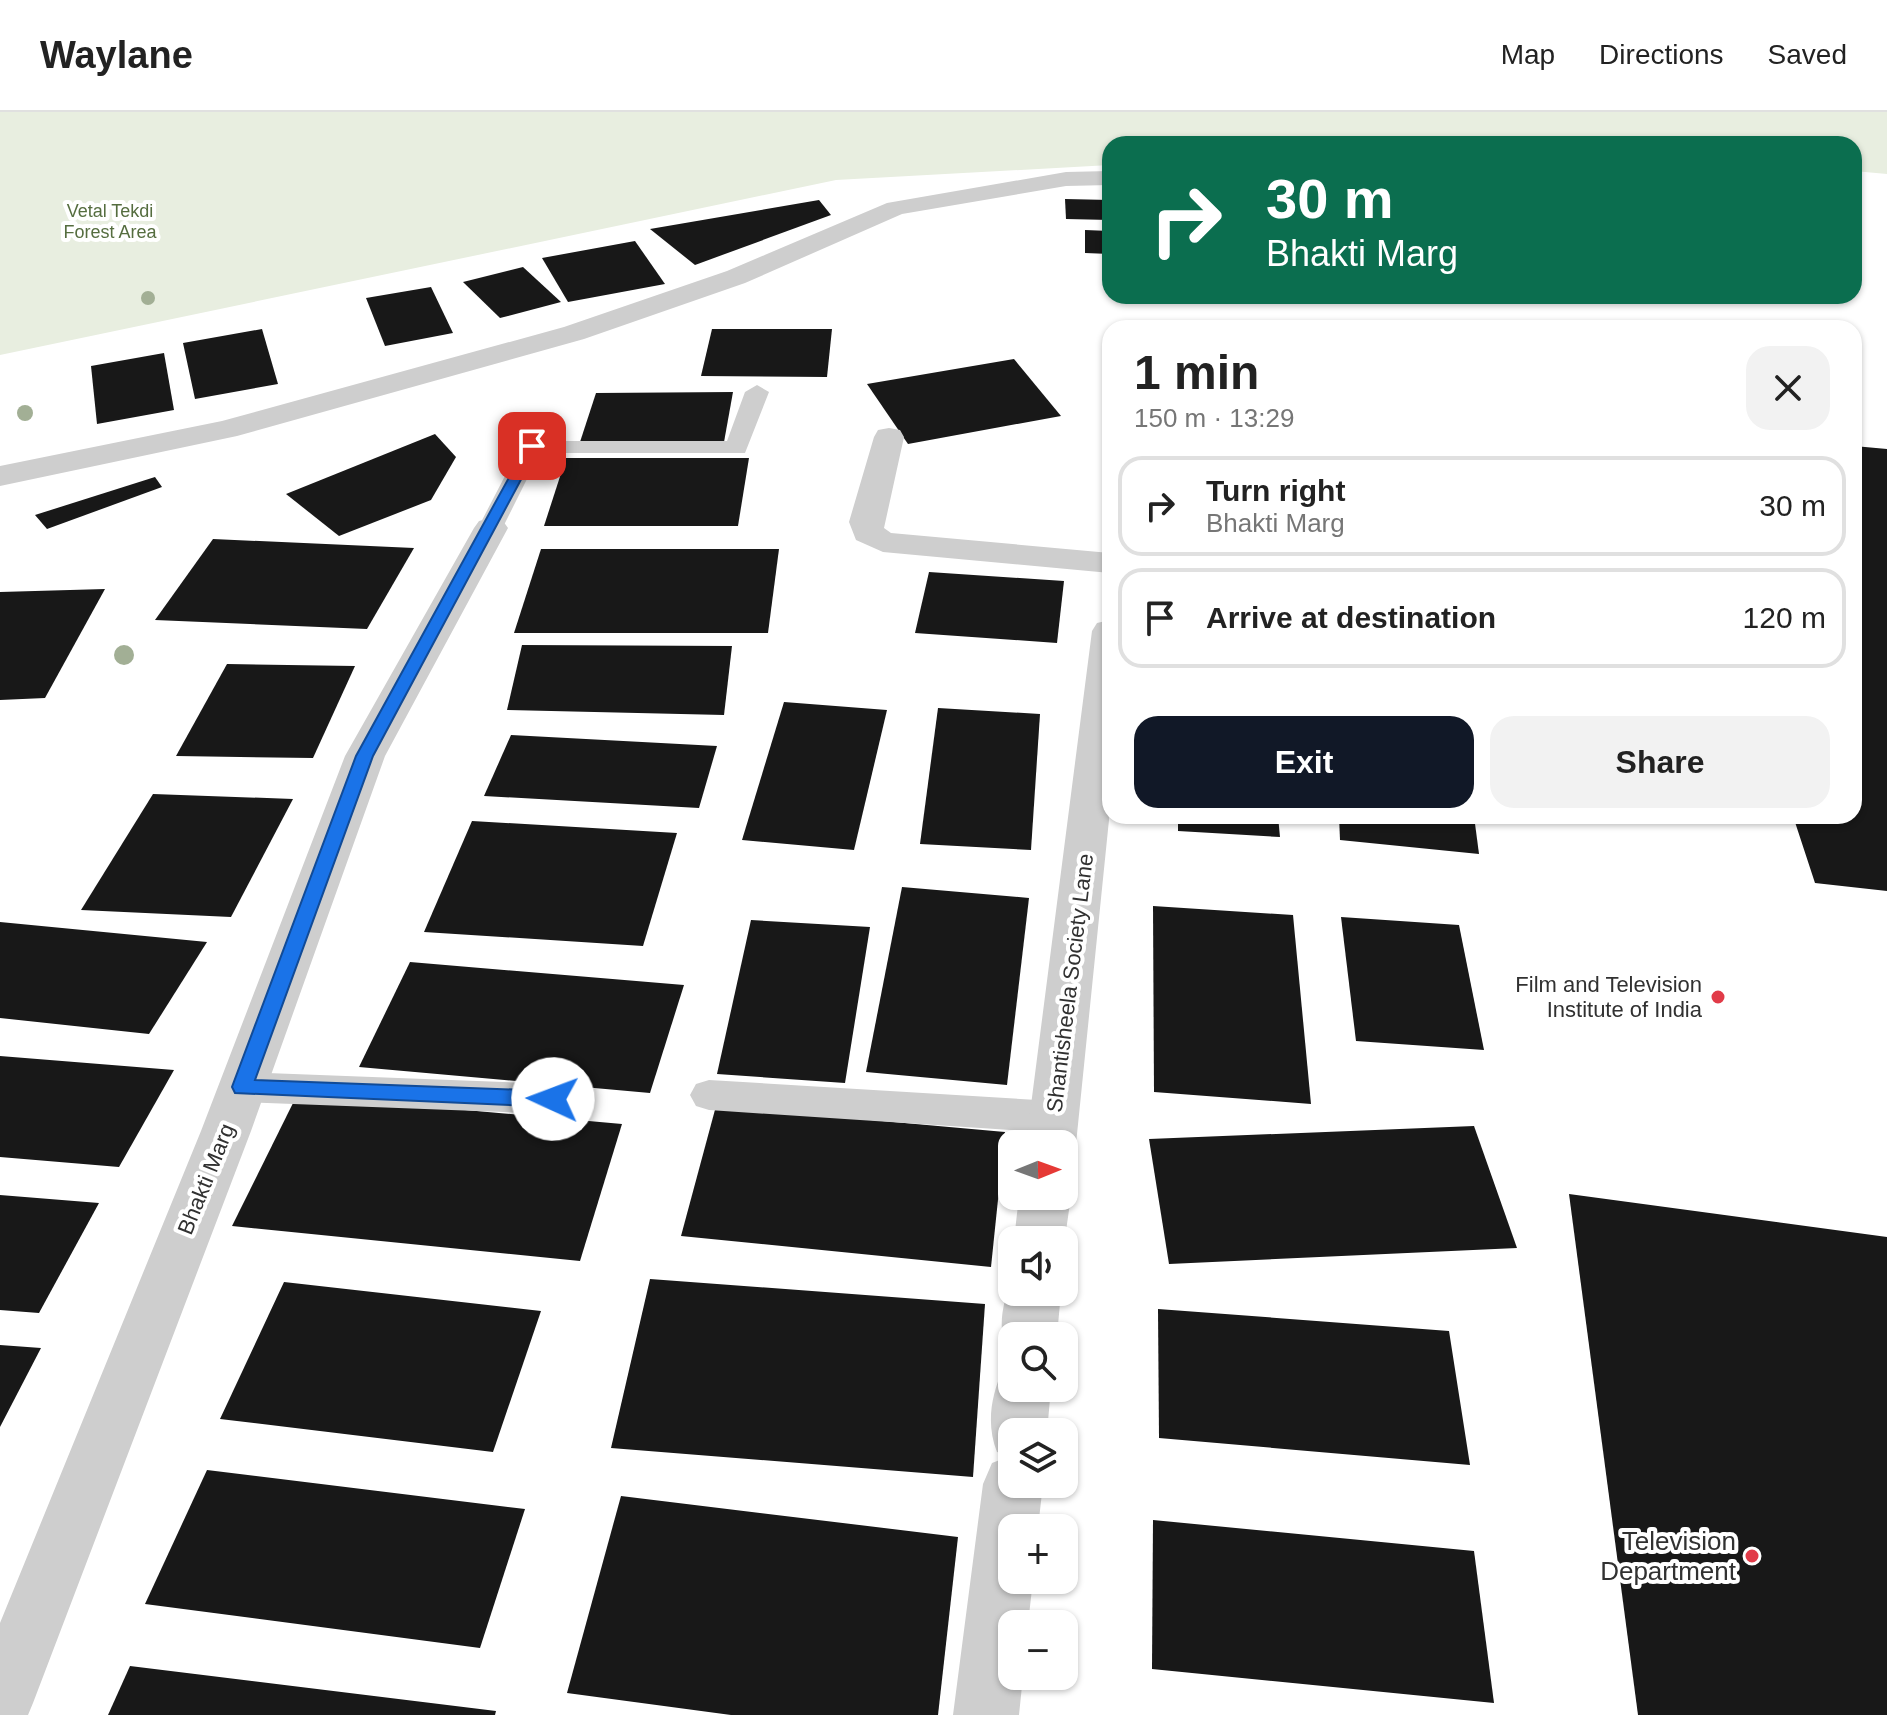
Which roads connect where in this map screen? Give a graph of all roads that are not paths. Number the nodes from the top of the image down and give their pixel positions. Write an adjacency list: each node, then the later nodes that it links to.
1 (1102, 178): 4 (street)
2 (757, 392): 5 (lane, Bhakti Marg)
3 (889, 437): 6 (street)
4 (0, 476)
5 (491, 528): 8 (street, Bhakti Marg)
6 (1102, 562)
7 (1102, 701): 12 (street, Shantisheela Society Lane)
8 (242, 1087): 10 (lane); 14 (street, Bhakti Marg)
9 (709, 1095): 11 (lane)
10 (553, 1099)
11 (1043, 1130)
12 (1053, 1130)
13 (1011, 1498): 15 (street)
14 (0, 1703)
15 (986, 1715)

